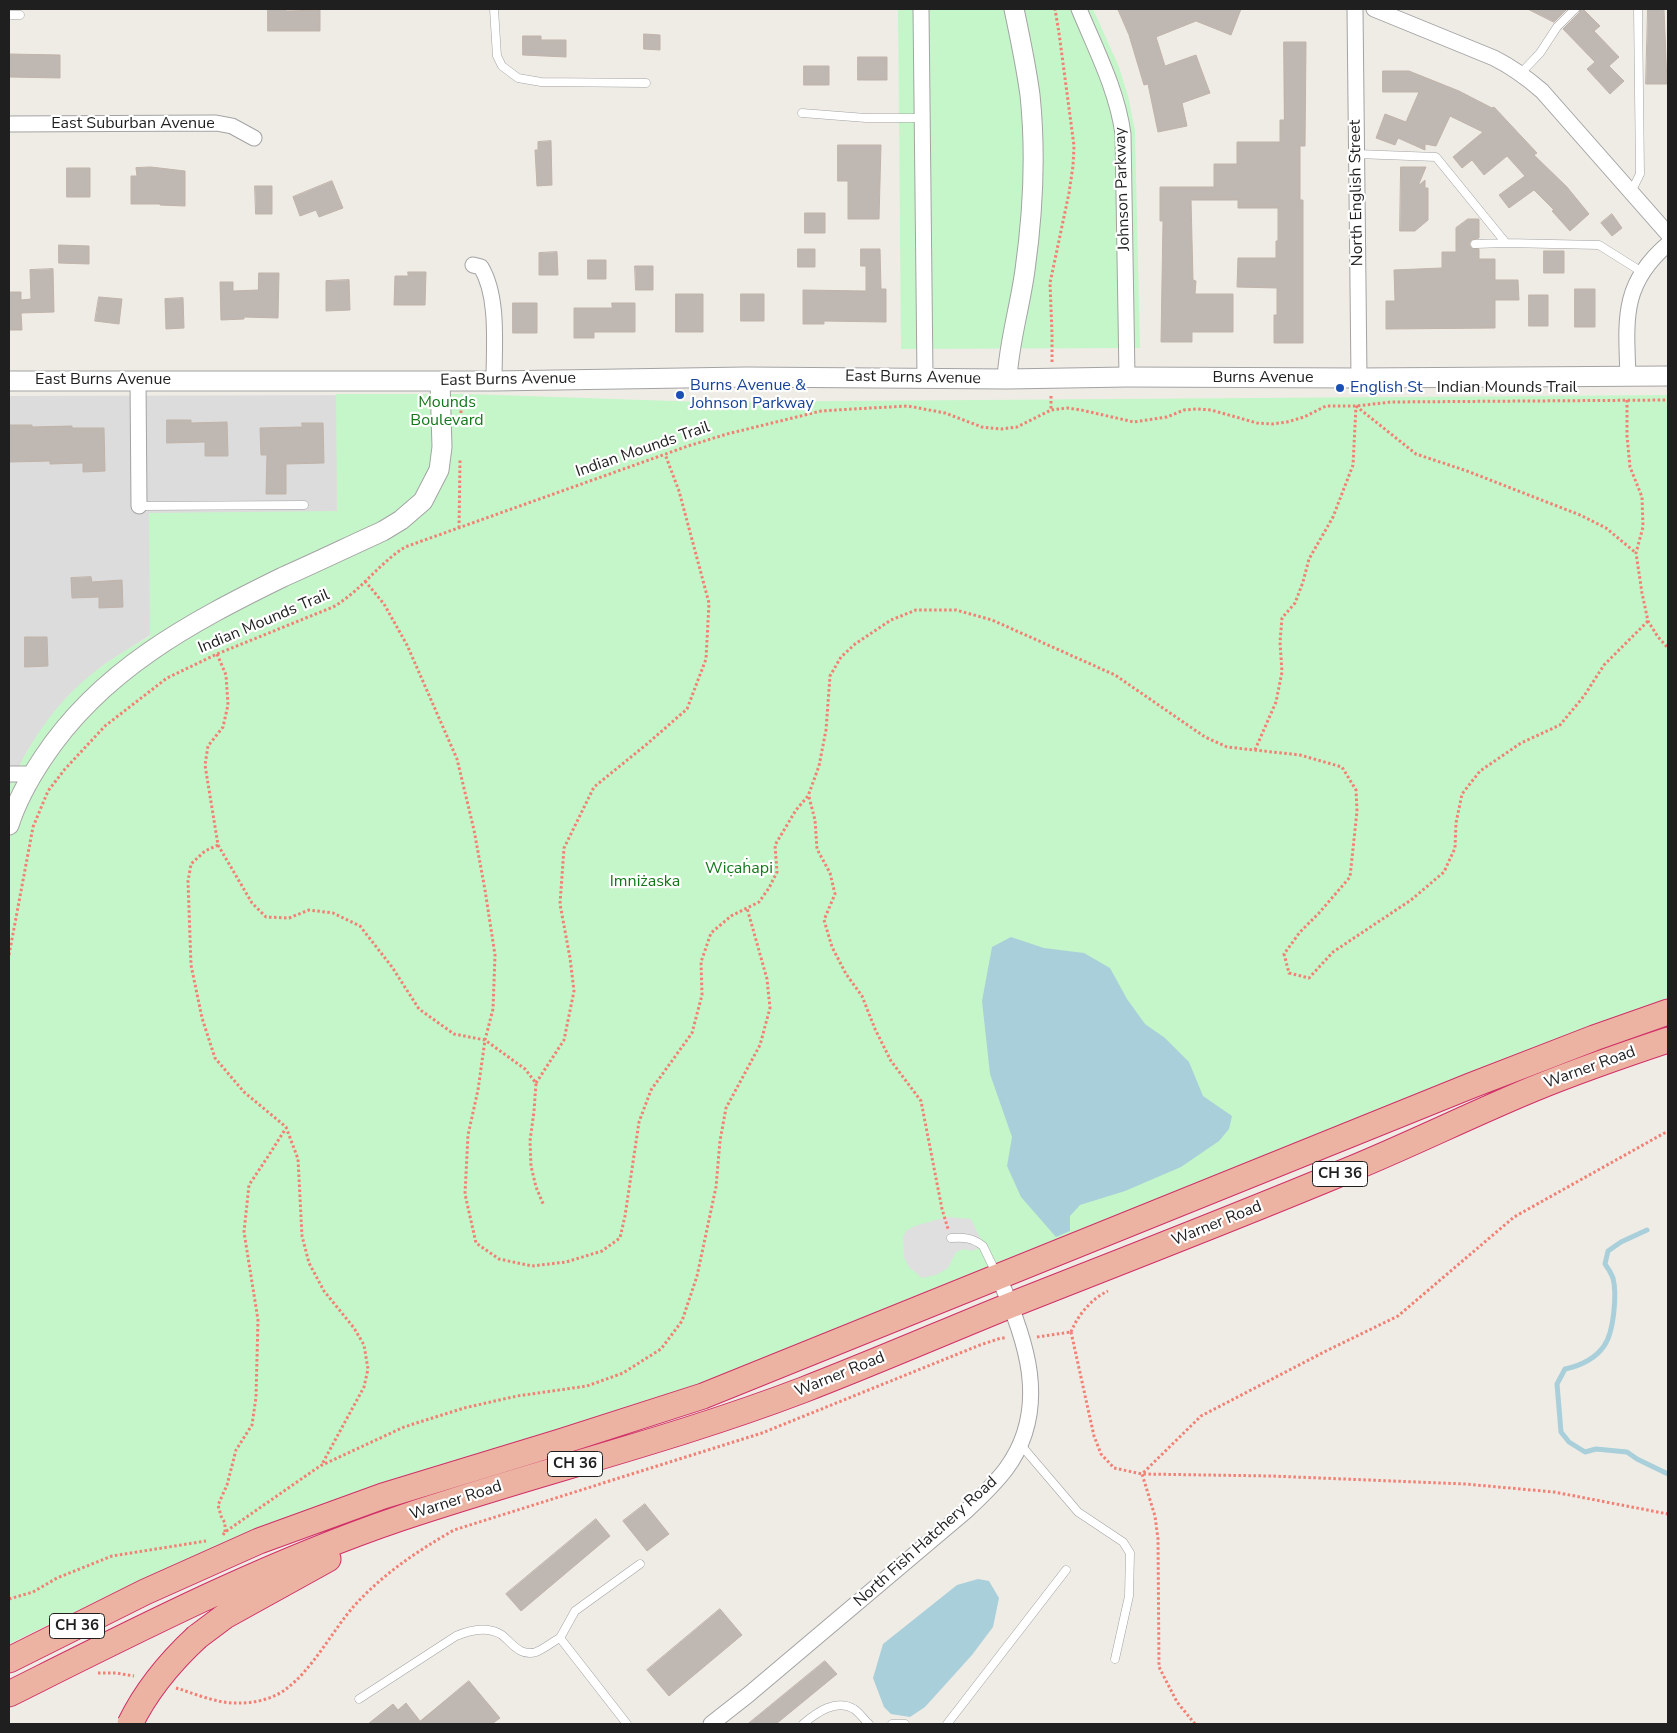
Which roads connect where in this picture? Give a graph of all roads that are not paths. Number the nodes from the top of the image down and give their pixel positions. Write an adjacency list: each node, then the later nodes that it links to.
1 (494, 9): 12 (lane)
2 (921, 9): 14 (street)
3 (1014, 9): 32 (street)
4 (1079, 9): 28 (street, Johnson Parkway)
5 (1355, 9): 17 (street, North English Street)
6 (1374, 9): 11 (street)
7 (1575, 9): 11 (lane)
8 (1638, 9): 18 (lane)
9 (9, 15): 10 (lane)
10 (20, 15)
11 (1521, 74): 18 (street)
12 (646, 83)
13 (802, 113): 14 (lane)
14 (922, 118): 27 (street)
15 (9, 124): 16 (street, East Suburban Avenue)
16 (254, 138)
17 (1357, 154): 20 (lane); 29 (street, North English Street)
18 (1631, 192): 19 (street)
19 (1668, 234)
20 (1506, 243): 21 (lane); 24 (lane)
21 (1474, 244)
22 (1668, 244): 24 (street)
23 (473, 265): 34 (street)
24 (1642, 272): 25 (street)
25 (1628, 376): 26 (street, Burns Avenue); 29 (street, Burns Avenue)
26 (1668, 376)
27 (925, 378): 32 (street, East Burns Avenue); 34 (street, East Burns Avenue)
28 (1128, 378): 29 (street, Burns Avenue); 32 (street, Burns Avenue)
29 (1359, 378)
30 (9, 380): 31 (street, East Burns Avenue)
31 (138, 380): 33 (street, East Burns Avenue); 36 (street)
32 (1007, 380)
33 (440, 381): 34 (street, East Burns Avenue); 38 (street)
34 (494, 381)
35 (304, 505): 36 (lane)
36 (138, 506)
37 (9, 774): 38 (street)
38 (32, 774): 39 (street)
39 (9, 825)
40 (1668, 1012): 43 (highway, Warner Road / CH 36)
41 (1668, 1040): 44 (highway, Warner Road / CH 36)
42 (951, 1238): 43 (lane)
43 (998, 1276): 44 (street, North Fish Hatchery Road); 51 (highway, Warner Road / CH 36)
44 (1011, 1305): 45 (street, North Fish Hatchery Road); 46 (highway, Warner Road / CH 36)
45 (1020, 1444): 50 (lane); 56 (street, North Fish Hatchery Road)
46 (398, 1519): 52 (highway, Warner Road / CH 36); 54 (highway, bridge)
47 (640, 1564): 49 (lane)
48 (1066, 1570): 61 (lane)
49 (560, 1638): 53 (lane); 55 (lane)
50 (1114, 1659)
51 (9, 1660)
52 (9, 1694)
53 (359, 1699)
54 (130, 1724)
55 (627, 1724)
56 (711, 1724)
57 (803, 1724): 58 (lane)
58 (869, 1724)
59 (892, 1724): 60 (lane)
60 (905, 1724)
61 (947, 1724)

